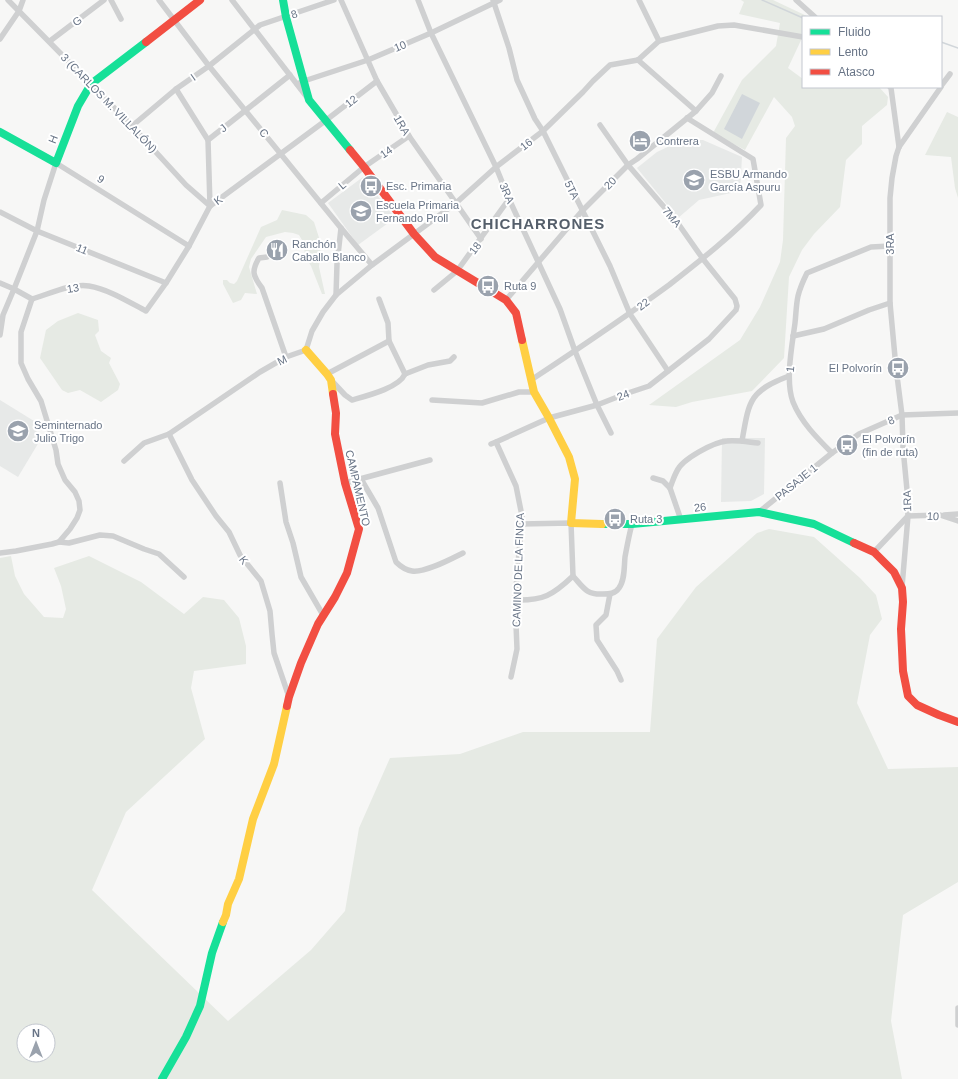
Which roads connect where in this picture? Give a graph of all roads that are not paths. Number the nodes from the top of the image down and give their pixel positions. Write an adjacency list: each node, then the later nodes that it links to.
1 (8, 0): 15 (street, 3 (CARLOS M. VILLALÓN))
2 (23, 0): 15 (street)
3 (104, 0): 24 (street, G)
4 (112, 0): 18 (street)
5 (159, 0): 19 (street, C)
6 (200, 0): 19 (street, H)
7 (232, 0): 20 (street)
8 (283, 0): 17 (street)
9 (334, 0): 17 (street, 8)
10 (341, 0): 26 (street, 1RA)
11 (418, 0): 21 (street, 3RA)
12 (639, 0): 25 (street)
13 (496, 1): 21 (street, 10); 45 (street, 5TA)
14 (798, 1): 16 (street)
15 (18, 11): 23 (street); 24 (street, 3 (CARLOS M. VILLALÓN))
16 (813, 16)
17 (286, 17): 20 (street, 8); 33 (street)
18 (121, 19)
19 (174, 20): 28 (street, C); 34 (street, H)
20 (255, 29): 28 (street, I); 30 (street)
21 (431, 33): 26 (street, 10); 54 (street, 3RA)
22 (802, 37): 25 (street)
23 (0, 38)
24 (50, 41): 34 (street, 3 (CARLOS M. VILLALÓN))
25 (659, 41): 27 (street)
26 (368, 60): 32 (street, 1RA); 33 (street, 10)
27 (638, 60): 40 (street); 45 (street, 16)
28 (210, 66): 38 (street, I); 39 (street, C)
29 (950, 74): 35 (street, 3RA)
30 (290, 75): 33 (street); 39 (street, J)
31 (722, 76): 40 (street, 20)
32 (377, 81): 42 (street, 12); 47 (street, 1RA)
33 (300, 83): 42 (street)
34 (91, 84): 44 (street, 3 (CARLOS M. VILLALÓN)); 51 (street, H)
35 (942, 86)
36 (891, 88): 49 (street)
37 (940, 88): 49 (street, 3RA)
38 (176, 89): 44 (street, I); 48 (street)
39 (246, 110): 48 (street, J); 50 (street, C)
40 (696, 111): 41 (street, 20)
41 (687, 118): 52 (street, 20); 68 (street, 22)
42 (326, 121): 50 (street, K); 53 (street)
43 (600, 125): 52 (street, 7MA)
44 (132, 126): 58 (street, 3 (CARLOS M. VILLALÓN))
45 (542, 131): 54 (street, 16); 59 (street, 5TA)
46 (0, 132): 51 (street, 9)
47 (409, 136): 53 (street, 14); 57 (street, 1RA)
48 (208, 140): 58 (street, J)
49 (899, 147): 66 (street, 3RA)
50 (280, 154): 56 (street, C); 58 (street, K)
51 (56, 163): 62 (street, H); 65 (street, 9)
52 (628, 165): 59 (street, 20); 68 (street, 7MA)
53 (364, 167): 56 (street, L); 63 (street)
54 (496, 167): 55 (street, 3RA); 57 (street, 16)
55 (509, 199): 64 (street, 18); 69 (street, 3RA)
56 (321, 203): 61 (street, C)
57 (456, 204): 63 (street, 16); 64 (street, 1RA)
58 (210, 206): 65 (street, K)
59 (582, 211): 69 (street, 20); 83 (street, 5TA)
60 (0, 212): 62 (street, 11)
61 (341, 228): 70 (street, C); 76 (street)
62 (37, 231): 73 (street, 11); 74 (street, H)
63 (414, 234): 70 (street); 71 (street)
64 (481, 239): 71 (street, 18)
65 (189, 246): 73 (street, K)
66 (890, 246): 80 (street, 3RA); 86 (street, 1)
67 (267, 257): 91 (street)
68 (703, 258): 82 (street, 7MA); 83 (street, 22)
69 (539, 262): 79 (street, 20); 89 (street, 3RA)
70 (372, 265): 76 (street)
71 (457, 271): 75 (street, 18); 79 (street)
72 (0, 283): 74 (street)
73 (166, 283): 81 (street, K)
74 (14, 289): 77 (street); 84 (street, H)
75 (434, 290)
76 (336, 295): 88 (street)
77 (32, 299): 81 (street, 13); 125 (street)
78 (379, 299): 87 (street)
79 (506, 300): 96 (street)
80 (890, 303): 86 (street); 101 (street, 3RA)
81 (146, 311)
82 (734, 312): 92 (street, 24)
83 (630, 314): 89 (street, 22); 92 (street, 5TA)
84 (1, 315): 85 (street, H)
85 (0, 335)
86 (793, 336): 94 (street, 1)
87 (389, 341): 93 (street); 95 (street)
88 (306, 350): 91 (street, M); 95 (street)
89 (575, 351): 96 (street, 22); 99 (street, 3RA)
90 (454, 356): 93 (street)
91 (286, 357): 104 (street, M)
92 (668, 371): 99 (street, 24)
93 (404, 374): 95 (street)
94 (789, 376): 105 (street); 108 (street, 1)
95 (329, 377): 113 (street, CAMPAMENTO)
96 (531, 380): 97 (street)
97 (534, 392): 98 (street); 102 (street)
98 (432, 400)
99 (597, 405): 102 (street, 24); 103 (street, 3RA)
100 (958, 413): 101 (street, 8)
101 (902, 415): 108 (street, 8); 119 (street, 1RA)
102 (549, 418): 106 (street, 24); 122 (street)
103 (610, 433)
104 (169, 434): 110 (street, M); 137 (street, K)
105 (742, 441): 107 (street); 115 (street)
106 (494, 443): 123 (street, CAMINO DE LA FINCA)
107 (758, 443)
108 (832, 453): 116 (street, PASAJE 1)
109 (430, 460): 112 (street)
110 (124, 461)
111 (654, 478): 115 (street)
112 (360, 479): 113 (street); 128 (street)
113 (345, 482): 134 (street, CAMPAMENTO)
114 (280, 483): 134 (street)
115 (670, 488): 120 (street)
116 (759, 512): 120 (street, 26); 126 (street, 26)
117 (958, 514): 118 (street)
118 (940, 515): 119 (street, 10); 121 (street, 10)
119 (908, 516): 126 (street); 131 (street, 1RA)
120 (681, 520): 124 (street, 26)
121 (958, 521)
122 (571, 523): 123 (street, 26); 124 (street, 26); 129 (street)
123 (521, 524): 133 (street, CAMINO DE LA FINCA)
124 (632, 524): 132 (street)
125 (58, 542): 127 (street); 130 (street)
126 (874, 552): 131 (street, 26)
127 (0, 553)
128 (463, 553)
129 (573, 576): 132 (street); 133 (street)
130 (184, 577)
131 (902, 588): 138 (street)
132 (610, 594): 136 (street)
133 (515, 600): 135 (street, CAMINO DE LA FINCA)
134 (323, 615): 137 (street, CAMPAMENTO)
135 (511, 677)
136 (621, 680)
137 (289, 697): 141 (street, CAMPAMENTO)
138 (958, 722)
139 (958, 1008): 140 (street)
140 (958, 1025)
141 (162, 1079)

